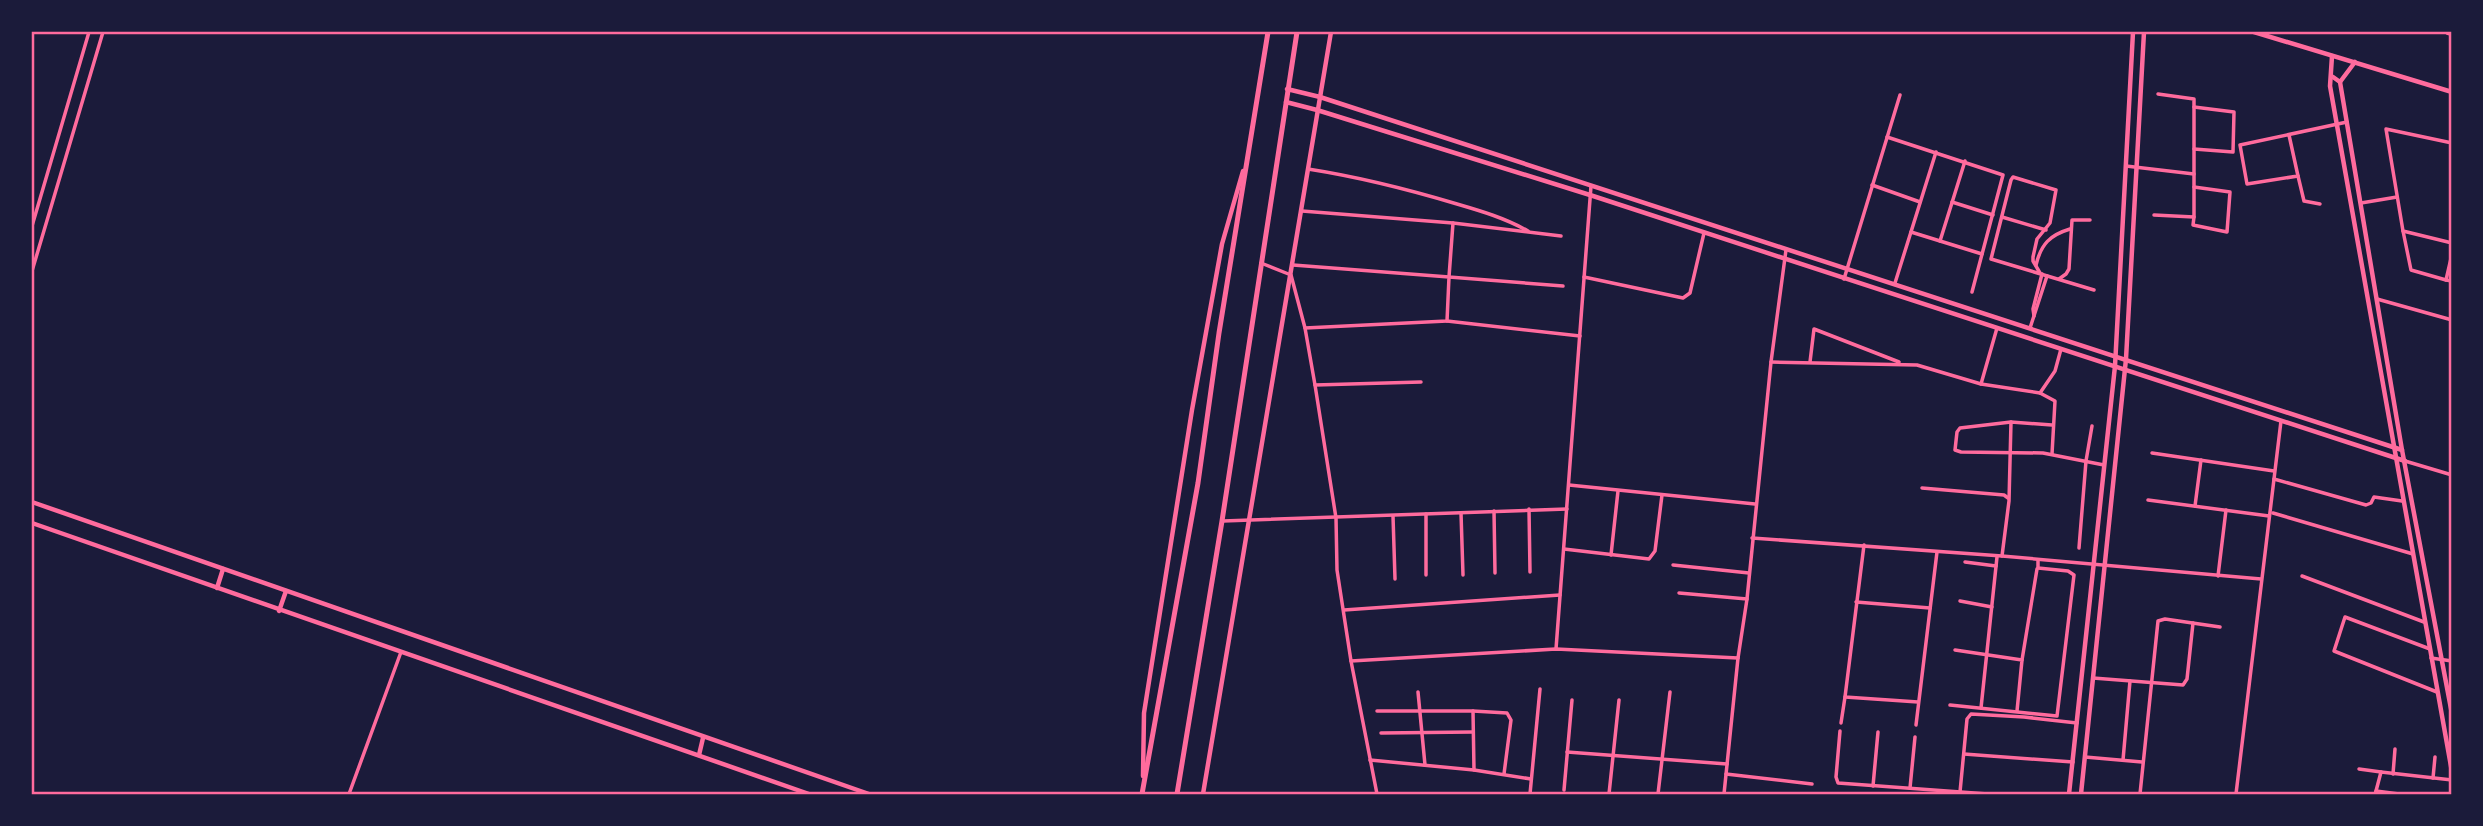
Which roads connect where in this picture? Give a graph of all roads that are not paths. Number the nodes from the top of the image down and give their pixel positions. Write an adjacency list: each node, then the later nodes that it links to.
1 (89, 32): 53 (street)
2 (103, 32): 64 (street)
3 (1268, 32): 29 (main road)
4 (1297, 32): 15 (main road)
5 (1331, 32): 19 (street)
6 (2133, 32): 12 (street)
7 (2144, 32): 13 (street)
8 (2254, 32): 9 (street)
9 (2332, 56): 10 (street); 11 (street)
10 (2355, 62): 14 (street); 16 (street)
11 (2333, 77): 14 (street); 24 (street)
12 (2131, 82): 13 (street); 32 (street)
13 (2141, 82): 33 (street)
14 (2340, 82): 23 (street)
15 (1287, 88): 19 (street); 20 (main road)
16 (2452, 92)
17 (2158, 94): 21 (street)
18 (1900, 95): 26 (street)
19 (1320, 97): 22 (street); 37 (street)
20 (1285, 102): 22 (street); 70 (main road)
21 (2194, 107): 28 (street); 28 (street)
22 (1317, 110): 34 (street); 40 (street)
23 (2347, 122): 24 (street); 44 (street)
24 (2337, 123): 25 (street); 109 (street)
25 (2289, 135): 36 (street); 36 (street)
26 (1887, 137): 30 (street); 38 (street)
27 (2452, 144): 41 (street)
28 (2194, 149): 35 (street)
29 (1250, 150): 251 (main road); 251 (street)
30 (1936, 152): 31 (street); 42 (street)
31 (1965, 161): 43 (street); 47 (street)
32 (2126, 166): 33 (street); 94 (street)
33 (2136, 167): 35 (street); 95 (street)
34 (1308, 169): 46 (street); 56 (street)
35 (2194, 174): 39 (street)
36 (2298, 176): 45 (street)
37 (1592, 184): 40 (street); 65 (street)
38 (1872, 185): 42 (street); 73 (street)
39 (2194, 187): 50 (street); 50 (street)
40 (1590, 195): 59 (street); 78 (street)
41 (2398, 197): 44 (street); 57 (street)
42 (1920, 202): 58 (street)
43 (1952, 202): 47 (street); 61 (street)
44 (2361, 203): 86 (street)
45 (2320, 204)
46 (1302, 211): 52 (street); 71 (street)
47 (1993, 215): 66 (street)
48 (2154, 215): 50 (street)
49 (2001, 217): 55 (street); 55 (street); 75 (street)
50 (2194, 217)
51 (2090, 220): 54 (street)
52 (1453, 223): 56 (street); 77 (street)
53 (32, 226)
54 (2070, 229): 72 (street); 80 (street)
55 (2046, 230): 72 (street)
56 (1529, 231): 60 (street)
57 (2403, 231): 62 (street); 81 (street)
58 (1911, 232): 61 (street); 82 (street)
59 (1704, 233): 69 (street); 78 (street)
60 (1561, 236)
61 (1940, 241): 66 (street)
62 (2452, 243)
63 (32, 244): 64 (street)
64 (39, 246): 68 (street)
65 (1787, 248): 69 (street); 73 (street)
66 (1982, 254): 85 (street)
67 (2452, 254): 81 (street)
68 (34, 257): 74 (street)
69 (1784, 260): 79 (street); 96 (street)
70 (1261, 263): 76 (street); 142 (main road)
71 (1293, 265): 76 (street); 77 (street)
72 (2036, 265): 75 (street)
73 (1847, 268): 79 (street); 82 (street)
74 (32, 271)
75 (2043, 274): 80 (street); 91 (street)
76 (1291, 275): 89 (street); 141 (street)
77 (1449, 277): 83 (street); 88 (street)
78 (1584, 277): 92 (street)
79 (1843, 279): 90 (street)
80 (2059, 279): 84 (street)
81 (2449, 280)
82 (1895, 283): 91 (street)
83 (1563, 286)
84 (2094, 290)
85 (1972, 292)
86 (2377, 299): 87 (street); 110 (street)
87 (2452, 320)
88 (1447, 321): 89 (street); 92 (street)
89 (1305, 328): 103 (street)
90 (1997, 328): 93 (street); 102 (street)
91 (2030, 328): 94 (street)
92 (1580, 336): 122 (street)
93 (2062, 349): 99 (street); 104 (street)
94 (2116, 356): 95 (street); 99 (street)
95 (2126, 359): 100 (street); 109 (street)
96 (1771, 362): 97 (street); 130 (street)
97 (1810, 362): 98 (street); 98 (street)
98 (1901, 363): 102 (street)
99 (2115, 366): 100 (street); 118 (street)
100 (2125, 370): 105 (street); 157 (street)
101 (1421, 382): 103 (street)
102 (1981, 384): 104 (street)
103 (1315, 386): 140 (street)
104 (2040, 393): 107 (street)
105 (2281, 421): 114 (street); 119 (street)
106 (2011, 422): 107 (street); 111 (street); 111 (street)
107 (2052, 425): 113 (street)
108 (2092, 426): 116 (street)
109 (2394, 447): 110 (street); 114 (street)
110 (2402, 450): 117 (street)
111 (2011, 451): 113 (street); 126 (street)
112 (2151, 453): 115 (street)
113 (2052, 454): 116 (street)
114 (2396, 459): 117 (street); 128 (street)
115 (2202, 460): 119 (street); 131 (street)
116 (2086, 461): 118 (street); 146 (street)
117 (2404, 461): 120 (street); 191 (street)
118 (2105, 465): 156 (street)
119 (2275, 471): 121 (street)
120 (2452, 475)
121 (2274, 479): 128 (street); 138 (street)
122 (1569, 485): 124 (street); 133 (street)
123 (1922, 488): 126 (street)
124 (1618, 490): 125 (street); 150 (street)
125 (1662, 495): 130 (street); 150 (street)
126 (2008, 498): 151 (street)
127 (2148, 499): 131 (street)
128 (2402, 501): 149 (street)
129 (32, 502): 159 (street)
130 (1756, 504): 144 (street)
131 (2195, 506): 134 (street)
132 (1529, 509): 133 (street); 135 (street); 160 (street)
133 (1567, 509): 147 (street)
134 (2226, 510): 138 (street); 165 (street)
135 (1494, 511): 136 (street); 161 (street)
136 (1461, 513): 137 (street); 164 (street)
137 (1426, 514): 139 (street); 163 (street)
138 (2271, 515): 149 (street); 168 (street)
139 (1393, 516): 140 (street); 167 (street)
140 (1336, 518): 141 (street); 178 (street)
141 (1249, 520): 142 (street); 257 (street)
142 (1222, 522): 256 (main road)
143 (32, 523): 169 (street)
144 (1752, 538): 145 (street); 162 (street)
145 (1864, 545): 148 (street); 175 (street)
146 (2078, 548)
147 (1564, 550): 150 (street); 172 (street)
148 (1937, 552): 151 (street); 177 (street)
149 (2413, 554): 180 (street)
150 (1611, 555)
151 (2000, 556): 152 (street); 155 (street)
152 (2038, 560): 156 (street); 158 (street)
153 (1965, 562): 155 (street)
154 (1673, 565): 162 (street)
155 (1996, 566): 176 (street)
156 (2094, 566): 157 (street); 213 (street)
157 (2105, 566): 165 (street); 194 (street)
158 (2038, 568): 190 (street); 210 (street)
159 (223, 569): 169 (street); 170 (street)
160 (1530, 572)
161 (1495, 573)
162 (1749, 573): 173 (street)
163 (1426, 575)
164 (1463, 575)
165 (2218, 576): 168 (street)
166 (2302, 576): 180 (street)
167 (1395, 579)
168 (2261, 579): 267 (street)
169 (217, 588): 179 (street)
170 (286, 591): 179 (street); 221 (street)
171 (1679, 593): 173 (street)
172 (1560, 595): 178 (street); 183 (street)
173 (1747, 599): 188 (street)
174 (1960, 601): 176 (street)
175 (1856, 602): 177 (street); 201 (street)
176 (1993, 607): 187 (street)
177 (1931, 608): 204 (street)
178 (1344, 610): 192 (street)
179 (279, 611): 186 (street)
180 (2425, 622): 184 (street)
181 (2193, 624): 182 (street); 196 (street); 196 (street)
182 (2220, 627)
183 (1556, 649): 188 (street); 192 (street)
184 (2430, 649): 189 (street); 200 (street)
185 (1955, 650): 187 (street)
186 (402, 651): 225 (street); 253 (street)
187 (1986, 655): 190 (street); 206 (street)
188 (1738, 658): 234 (street)
189 (2431, 658): 191 (street); 200 (street)
190 (2022, 660): 210 (street)
191 (2442, 660): 193 (street); 211 (street)
192 (1351, 661): 230 (street)
193 (2452, 661)
194 (2093, 678): 195 (street); 227 (street)
195 (2130, 681): 196 (street); 231 (street)
196 (2150, 683): 233 (street)
197 (1540, 689): 244 (street)
198 (1418, 692): 209 (street)
199 (1670, 692): 229 (street)
200 (2437, 692): 239 (street)
201 (1845, 697): 204 (street); 212 (street)
202 (1619, 700): 226 (street)
203 (1572, 701): 223 (street)
204 (1918, 702): 214 (street)
205 (1950, 705): 206 (street)
206 (1981, 708): 210 (street)
207 (1473, 710): 209 (street); 217 (street); 240 (street)
208 (1377, 711): 209 (street)
209 (1419, 711): 216 (street)
210 (2017, 711)
211 (2452, 714)
212 (1841, 723)
213 (2077, 723): 224 (street); 232 (street)
214 (1916, 724)
215 (1840, 731): 247 (street)
216 (1421, 732): 217 (street); 219 (street); 235 (street)
217 (1473, 732): 237 (street)
218 (1878, 732): 247 (street)
219 (1381, 733)
220 (1915, 737): 248 (street)
221 (704, 738): 225 (street); 255 (street)
222 (2395, 749): 242 (street)
223 (1567, 752): 226 (street); 249 (street)
224 (1964, 754): 232 (street); 250 (street)
225 (699, 755): 254 (street)
226 (1614, 755): 229 (street); 260 (street)
227 (2085, 757): 231 (street); 265 (street)
228 (2435, 757): 243 (street)
229 (1662, 759): 234 (street); 261 (street)
230 (1370, 760): 235 (street); 258 (street)
231 (2123, 760): 233 (street)
232 (2073, 762): 264 (street)
233 (2143, 762): 266 (street)
234 (1727, 764): 241 (street)
235 (1425, 765): 237 (street)
236 (2359, 769): 238 (street)
237 (1474, 770): 240 (street)
238 (2381, 772): 242 (street); 252 (street)
239 (2452, 772)
240 (1504, 774): 244 (street)
241 (1726, 774): 246 (street); 262 (street)
242 (2393, 774): 243 (street)
243 (2433, 778): 245 (street)
244 (1531, 779): 259 (street)
245 (2452, 780)
246 (1812, 784)
247 (1873, 786): 248 (street)
248 (1910, 789): 250 (street)
249 (1564, 790)
250 (1960, 792): 263 (street)
251 (1142, 793)
252 (2376, 793): 268 (street)
253 (349, 794)
254 (810, 794)
255 (869, 794)
256 (1177, 794)
257 (1203, 794)
258 (1377, 794)
259 (1530, 794)
260 (1609, 794)
261 (1658, 794)
262 (1724, 794)
263 (1987, 794)
264 (2069, 794)
265 (2081, 794)
266 (2140, 794)
267 (2236, 794)
268 (2399, 794)

